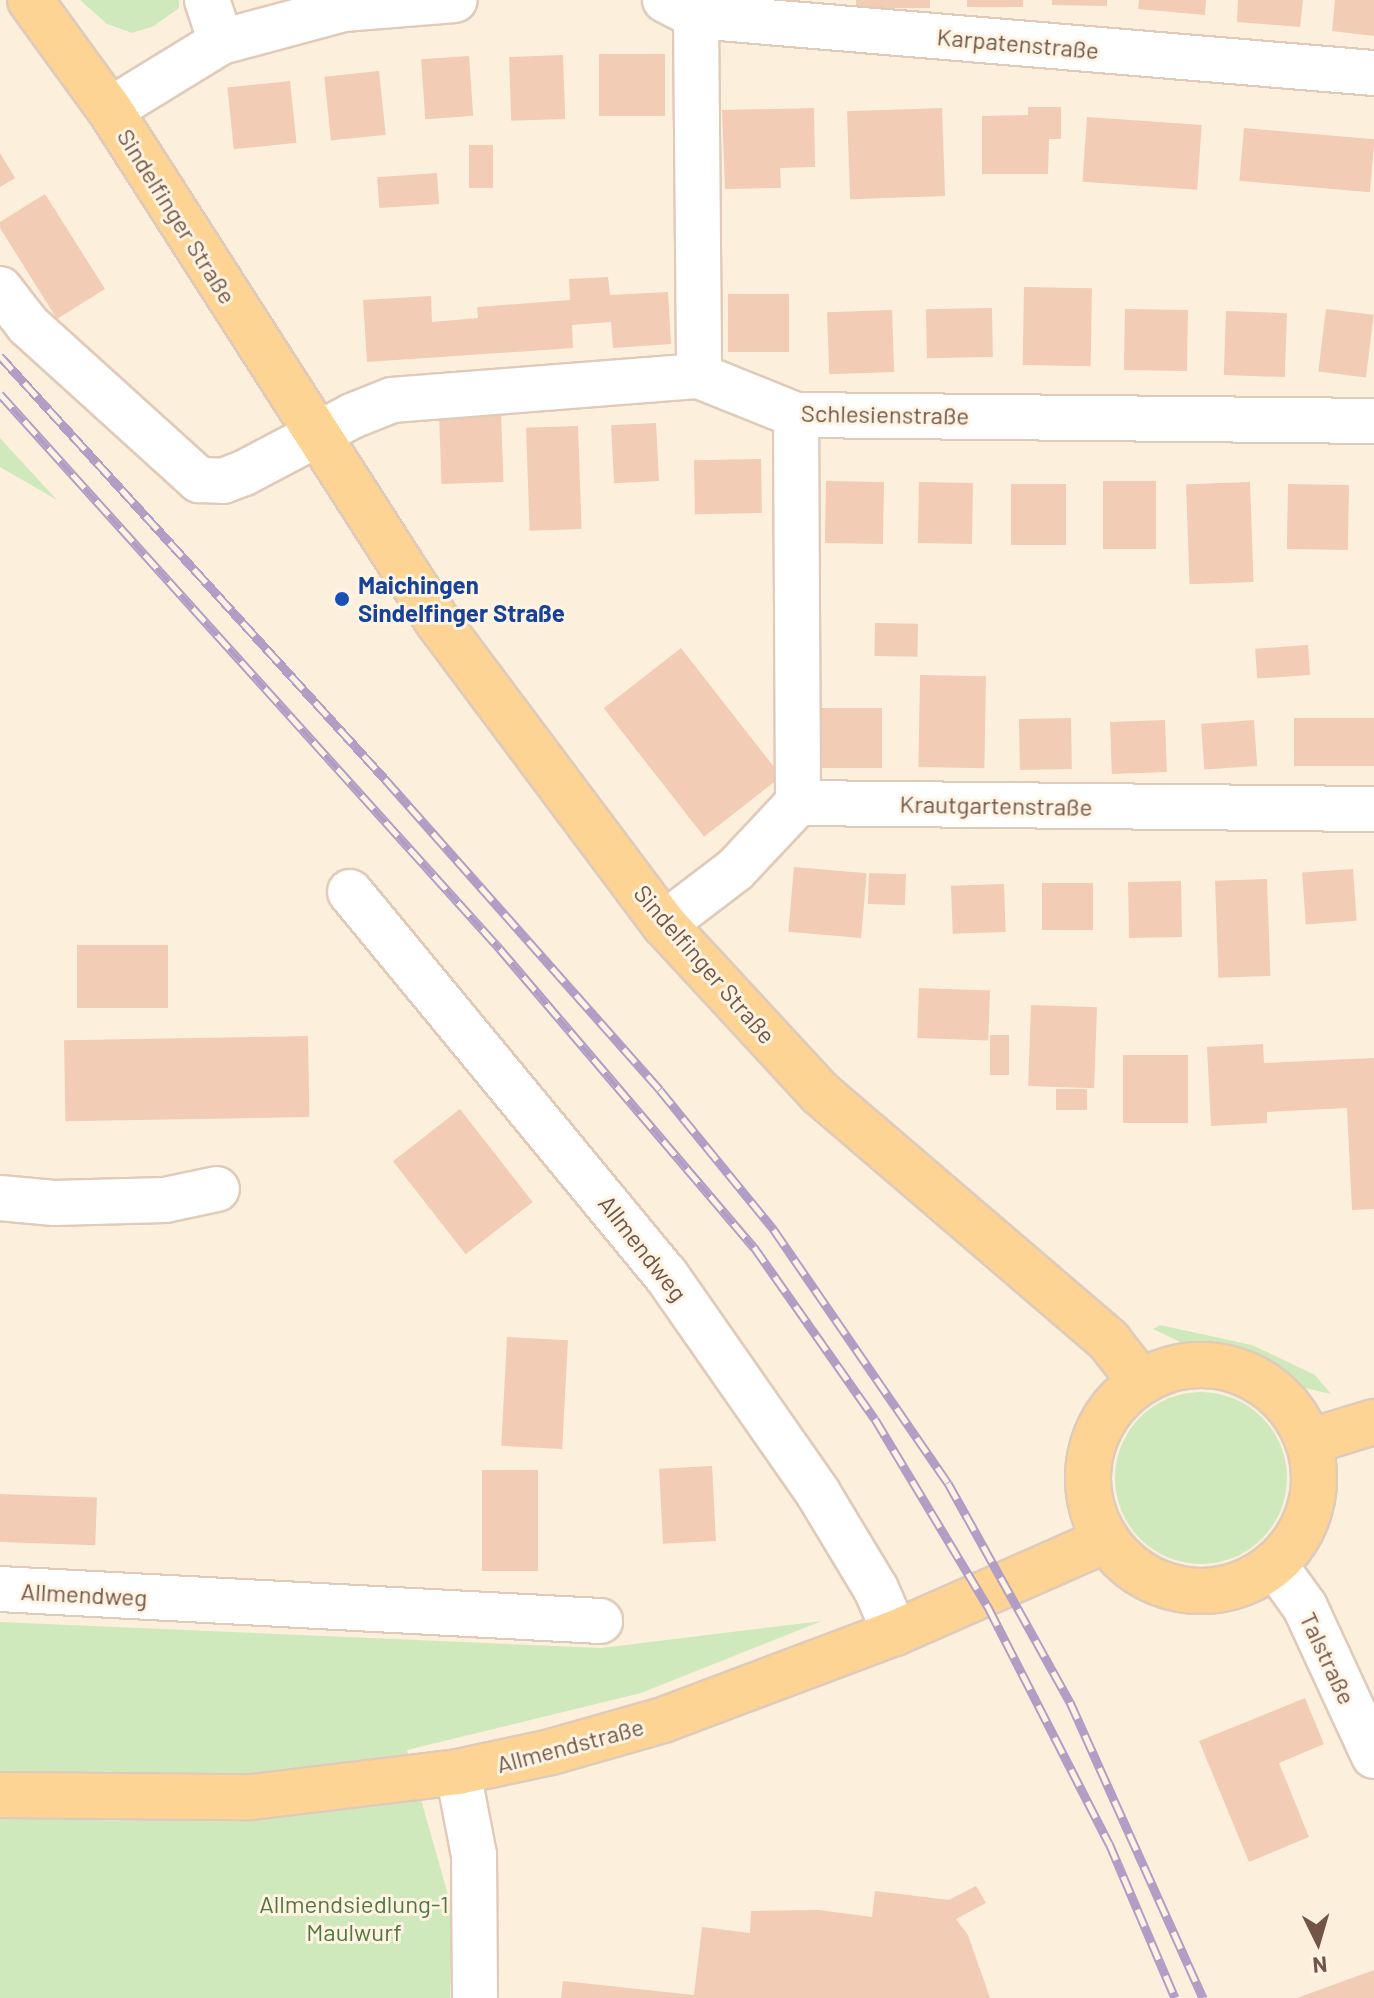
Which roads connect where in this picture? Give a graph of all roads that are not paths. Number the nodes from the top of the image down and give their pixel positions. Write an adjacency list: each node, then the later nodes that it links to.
1 (207, 0): 5 (street)
2 (455, 0): 5 (street)
3 (43, 8): 7 (main road, Sindelfinger Straße)
4 (681, 8): 6 (street, Karpatenstraße); 9 (street)
5 (221, 42): 7 (street)
6 (1374, 73)
7 (110, 110): 12 (main road, Sindelfinger Straße)
8 (0, 289): 12 (street)
9 (699, 376): 10 (street, Schlesienstraße); 12 (street, Schlesienstraße)
10 (796, 415): 11 (street, Schlesienstraße); 13 (street)
11 (1374, 421)
12 (317, 438): 16 (main road, Sindelfinger Straße)
13 (798, 803): 14 (street, Krautgartenstraße); 16 (street)
14 (1374, 809)
15 (350, 892): 26 (street, Allmendweg)
16 (664, 924): 19 (main road, Sindelfinger Straße)
17 (217, 1189): 18 (street)
18 (0, 1198)
19 (1141, 1382): 21 (main road); 22 (main road)
20 (1374, 1422): 21 (main road)
21 (1308, 1442): 23 (main road)
22 (1106, 1540): 23 (main road); 26 (main road, Allmendstraße)
23 (1274, 1564): 27 (street, Talstraße)
24 (0, 1589): 25 (street, Allmendweg)
25 (600, 1621)
26 (895, 1633): 28 (main road, Allmendstraße)
27 (1374, 1756)
28 (458, 1772): 29 (main road, Allmendstraße); 30 (street)
29 (0, 1795)
30 (475, 1998)

